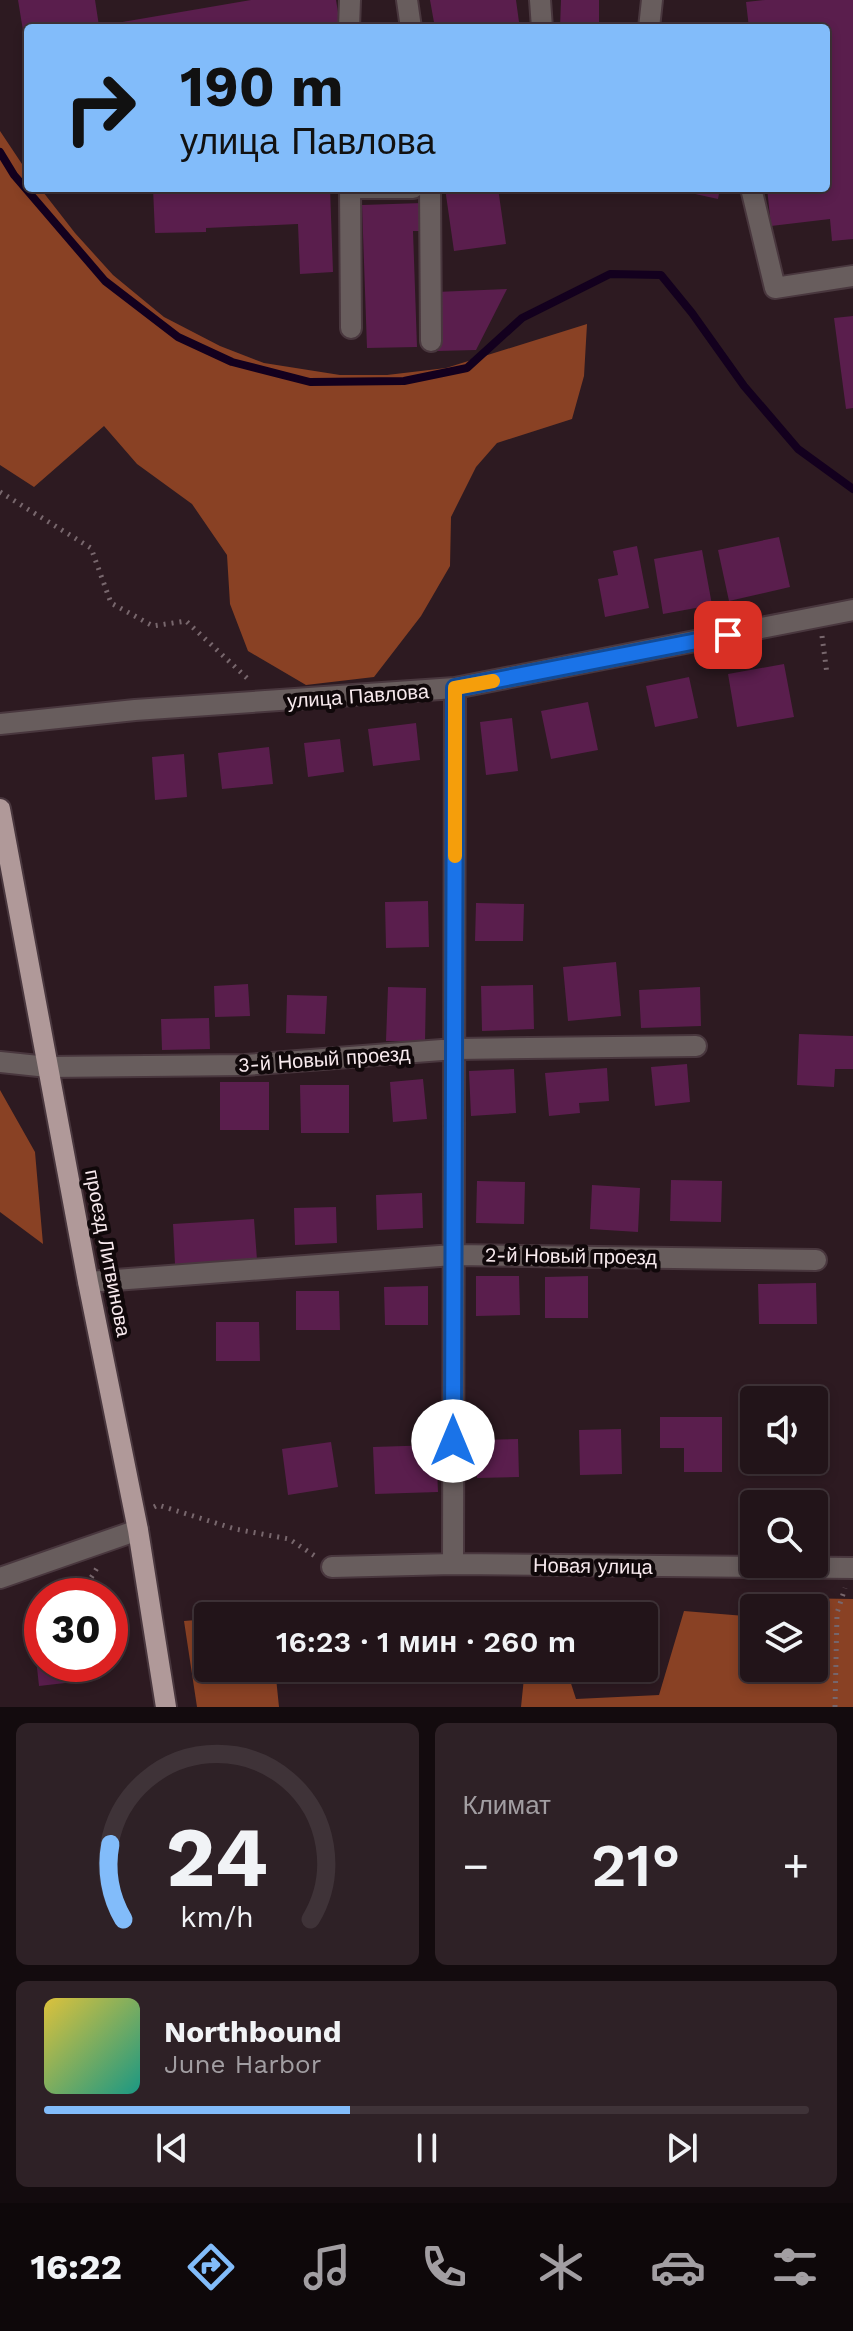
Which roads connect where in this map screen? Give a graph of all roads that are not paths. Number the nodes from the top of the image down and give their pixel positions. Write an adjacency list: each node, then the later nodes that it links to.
1 (350, 0): 5 (street)
2 (407, 0): 6 (street)
3 (540, 0): 7 (street)
4 (652, 0): 8 (street)
5 (349, 24)
6 (410, 24)
7 (542, 24)
8 (649, 24)
9 (350, 192): 13 (street)
10 (430, 192): 14 (street)
11 (752, 192): 12 (street)
12 (853, 276)
13 (351, 328)
14 (431, 341)
15 (853, 610): 16 (street, улица Павлова)
16 (455, 688): 17 (street, улица Павлова); 20 (street)
17 (0, 724)
18 (0, 809): 22 (main road, проезд Литвинова)
19 (696, 1046): 20 (street, 3-й Новый проезд)
20 (455, 1049): 22 (street, 3-й Новый проезд); 23 (street)
21 (0, 1062): 22 (street, 3-й Новый проезд)
22 (48, 1067): 25 (main road, проезд Литвинова)
23 (453, 1255): 24 (street, 2-й Новый проезд); 25 (street, 2-й Новый проезд); 27 (street)
24 (816, 1260)
25 (88, 1282): 26 (main road, проезд Литвинова)
26 (137, 1523): 30 (street); 31 (main road, проезд Литвинова)
27 (453, 1564): 28 (street, Новая улица); 29 (street, Новая улица)
28 (332, 1567)
29 (852, 1568)
30 (0, 1578)
31 (166, 1707)

